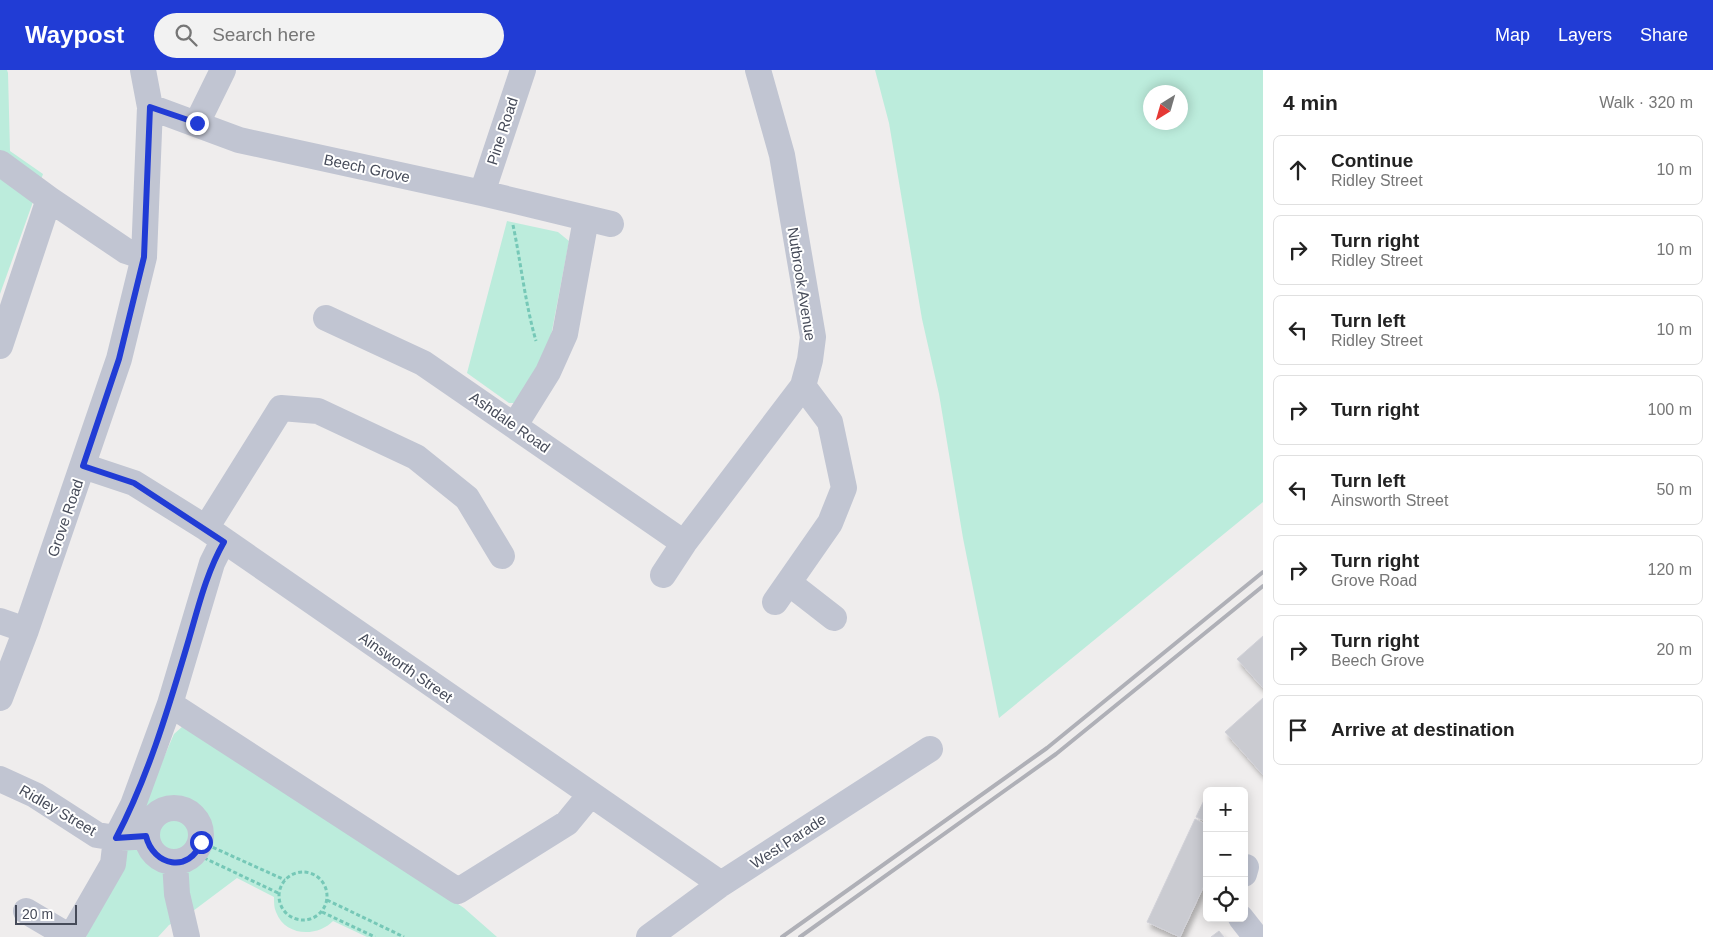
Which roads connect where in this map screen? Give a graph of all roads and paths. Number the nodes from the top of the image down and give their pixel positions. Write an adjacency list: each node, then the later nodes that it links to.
1 (144, 70): 5 (street, Grove Road)
2 (223, 70): 6 (street)
3 (523, 70): 8 (street, Pine Road)
4 (758, 70): 17 (street, Nutbrook Avenue)
5 (150, 107): 6 (street, Beech Grove); 13 (street, Grove Road)
6 (197, 123): 8 (street, Beech Grove)
7 (0, 163): 9 (street)
8 (482, 193): 10 (street, Beech Grove)
9 (49, 199): 13 (street); 15 (street)
10 (508, 200): 11 (street, Beech Grove); 16 (path)
11 (586, 219): 12 (street, Beech Grove); 16 (street)
12 (611, 224)
13 (144, 257): 19 (street, Grove Road)
14 (326, 318): 18 (street, Ashdale Road)
15 (0, 346)
16 (548, 372): 18 (street)
17 (803, 386): 21 (street, Nutbrook Avenue); 24 (street)
18 (515, 425): 21 (street, Ashdale Road)
19 (83, 466): 20 (street, Ainsworth Street); 26 (street, Grove Road)
20 (215, 535): 22 (street); 28 (street); 31 (street, Ainsworth Street)
21 (684, 543): 23 (street, Nutbrook Avenue)
22 (502, 556)
23 (663, 575)
24 (834, 618)
25 (0, 621): 26 (street)
26 (26, 630): 27 (street, Grove Road)
27 (0, 698)
28 (170, 704): 31 (street); 33 (street)
29 (930, 749): 36 (street, West Parade)
30 (0, 779): 33 (street, Ridley Street)
31 (590, 795): 36 (street, Ainsworth Street)
32 (146, 836): 33 (street, Ridley Street); 34 (street); 34 (street)
33 (116, 838): 42 (street)
34 (190, 853): 35 (path); 37 (path); 43 (street)
35 (285, 880): 37 (path); 38 (path)
36 (721, 884): 46 (street, West Parade)
37 (278, 893): 40 (path)
38 (327, 900): 40 (path); 45 (path)
39 (26, 911): 42 (street)
40 (322, 912): 44 (path)
41 (1244, 922): 47 (street)
42 (70, 937)
43 (187, 937)
44 (375, 937)
45 (404, 937)
46 (649, 937)
47 (1256, 937)

